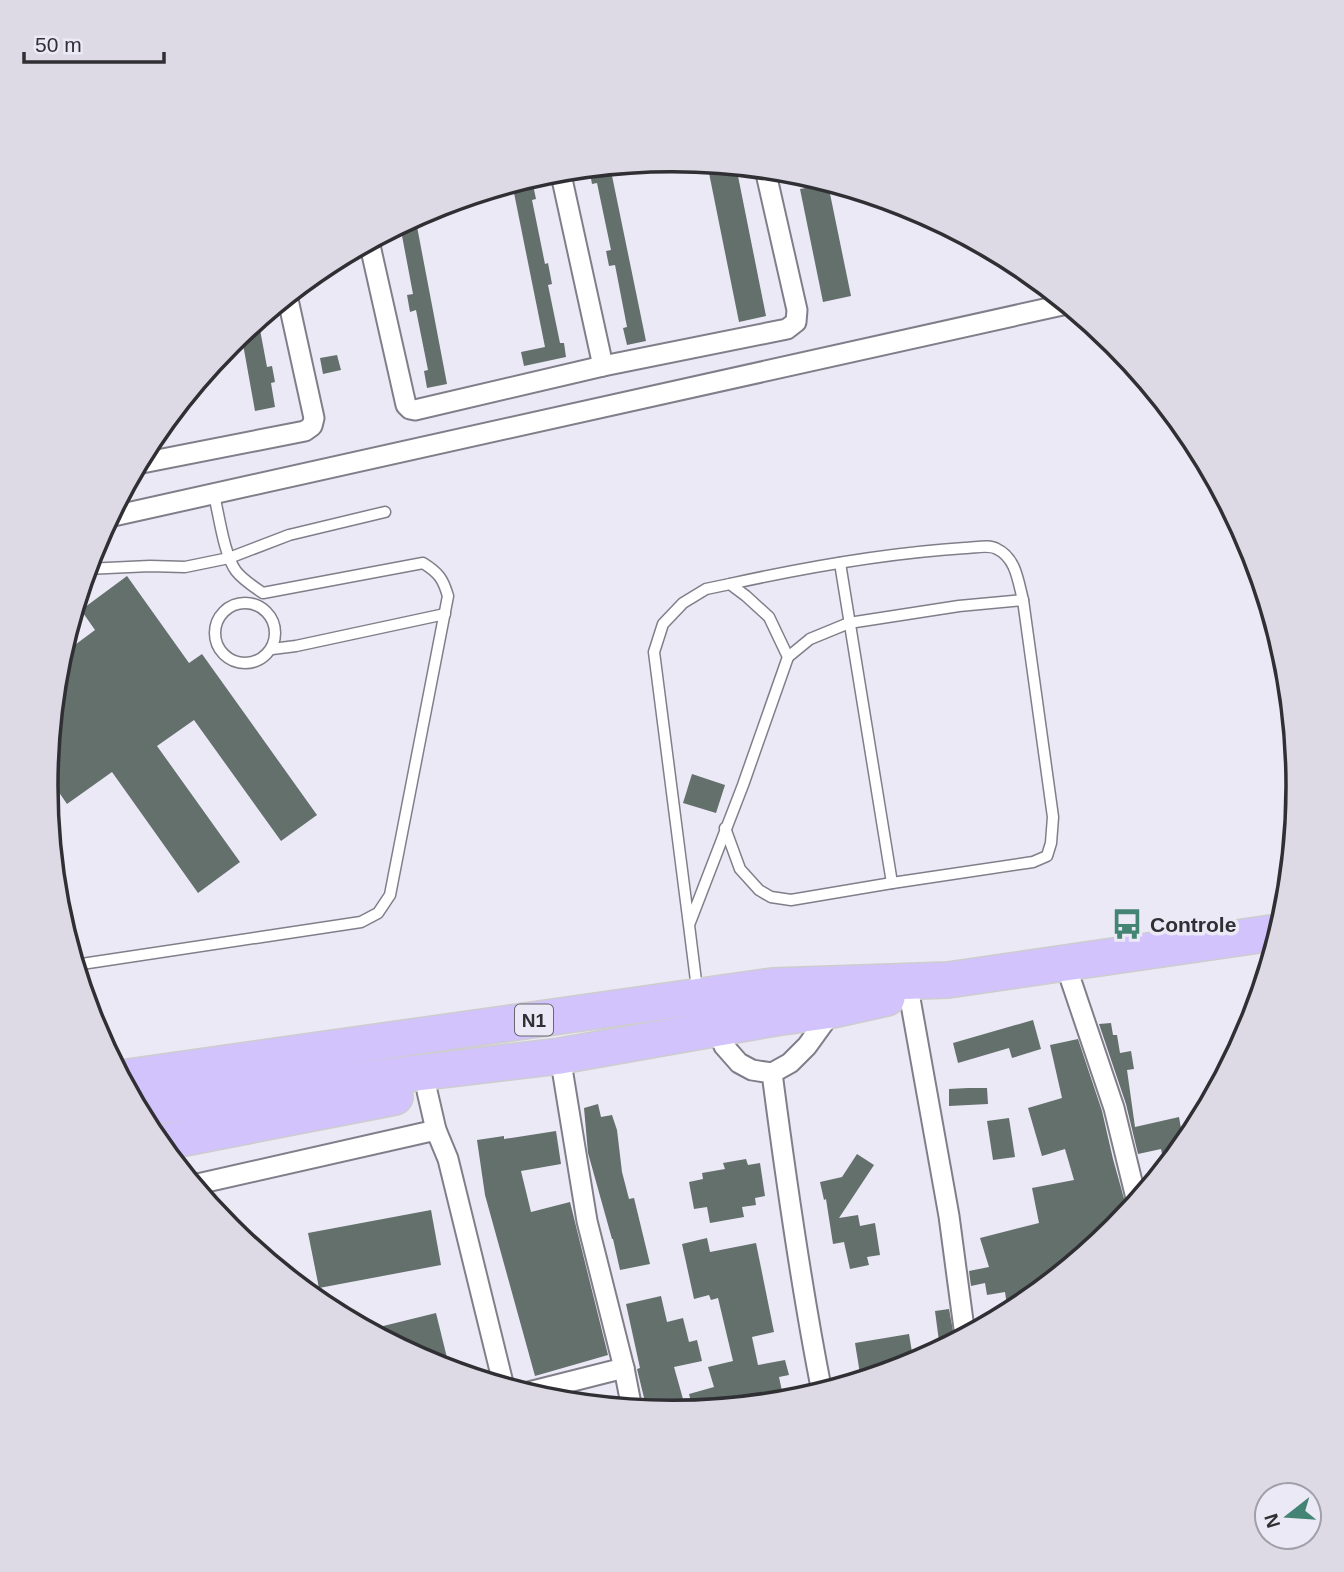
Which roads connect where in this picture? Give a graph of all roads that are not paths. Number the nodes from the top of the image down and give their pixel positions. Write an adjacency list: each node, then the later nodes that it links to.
1 (767, 180): 6 (street)
2 (563, 182): 6 (street)
3 (371, 251): 6 (street)
4 (289, 306): 7 (street)
5 (1056, 307): 8 (street)
6 (603, 366)
7 (151, 461)
8 (214, 495): 10 (street); 11 (lane)
9 (385, 512): 11 (lane)
10 (121, 515)
11 (229, 558): 13 (lane); 15 (lane)
12 (840, 563): 14 (lane); 16 (lane); 19 (lane)
13 (98, 568)
14 (730, 584): 21 (lane); 24 (lane)
15 (263, 593): 17 (lane); 18 (lane)
16 (1023, 600): 19 (lane); 23 (lane)
17 (258, 606): 20 (lane); 20 (lane)
18 (445, 614): 20 (lane); 27 (lane)
19 (849, 623): 21 (lane); 23 (lane)
20 (272, 649)
21 (788, 657): 22 (lane)
22 (725, 828): 23 (lane); 24 (lane)
23 (891, 883)
24 (688, 925): 30 (lane)
25 (1268, 934): 26 (highway, N1)
26 (1065, 963): 28 (highway, N1); 41 (street)
27 (84, 964)
28 (948, 980): 29 (highway, N1); 30 (highway, N1)
29 (909, 993): 31 (highway, N1); 42 (street)
30 (698, 997): 35 (highway, N1)
31 (833, 1010): 32 (highway, N1); 34 (street)
32 (717, 1029): 33 (highway, N1); 34 (street)
33 (555, 1056): 36 (highway); 37 (highway, N1); 43 (street)
34 (772, 1073): 45 (street)
35 (131, 1077)
36 (427, 1091): 38 (street); 39 (highway)
37 (149, 1108)
38 (436, 1130): 40 (street); 44 (street)
39 (171, 1141)
40 (203, 1182)
41 (1134, 1191)
42 (964, 1326)
43 (624, 1368): 46 (street); 47 (street)
44 (502, 1376)
45 (820, 1382)
46 (548, 1387)
47 (630, 1399)

